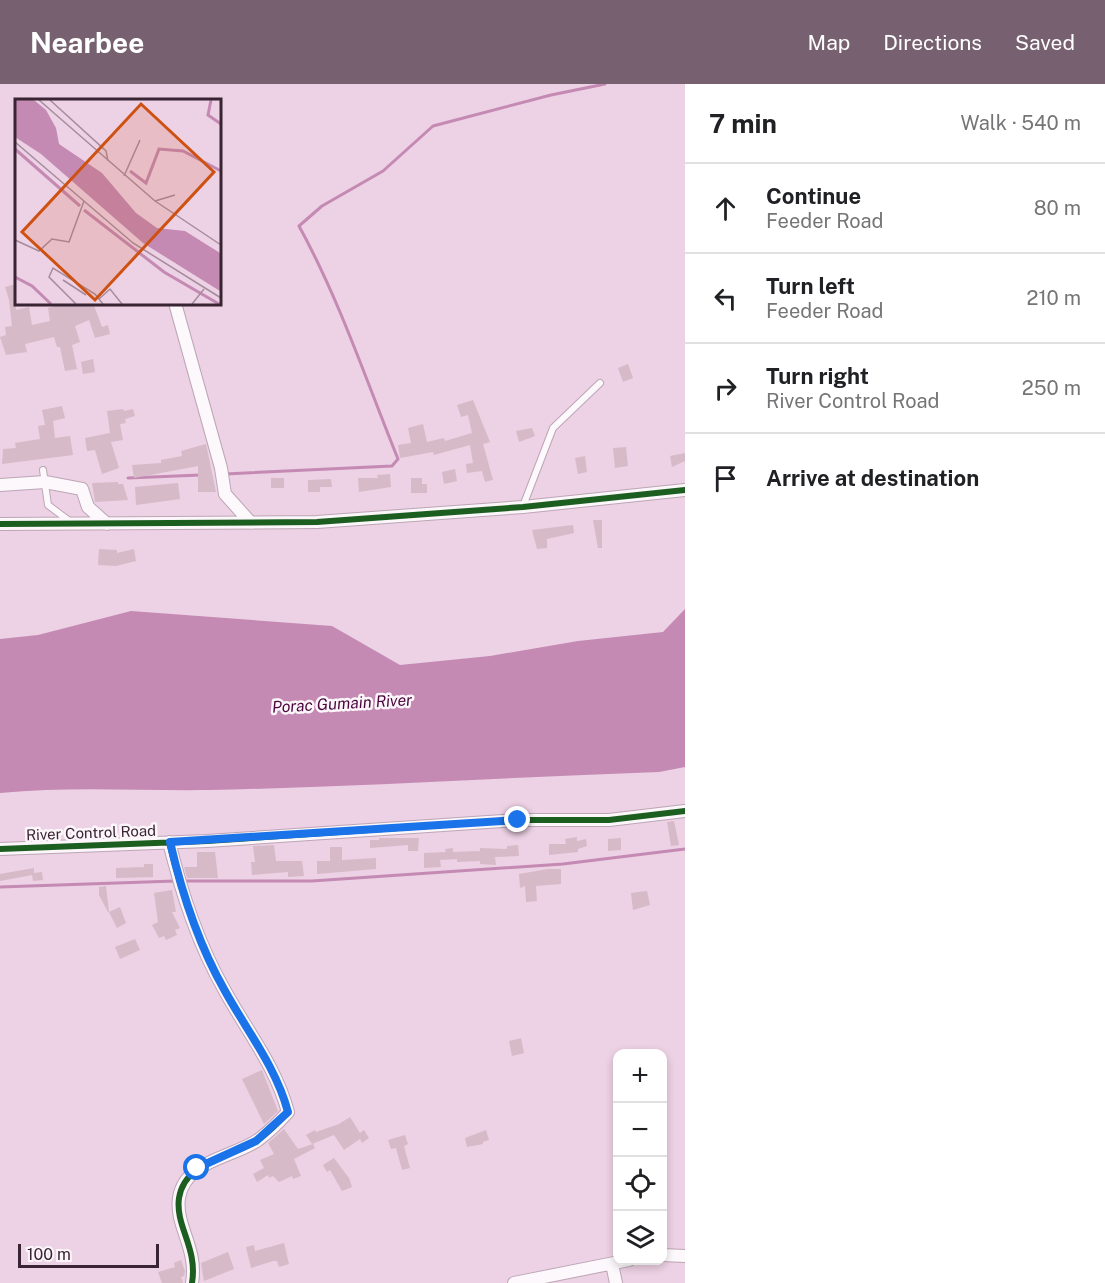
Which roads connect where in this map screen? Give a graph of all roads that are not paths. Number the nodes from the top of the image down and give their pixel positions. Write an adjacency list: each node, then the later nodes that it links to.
1 (175, 304): 7 (street)
2 (600, 383): 6 (lane)
3 (44, 476): 4 (street); 8 (lane); 10 (street)
4 (0, 485)
5 (685, 490): 6 (street)
6 (522, 507): 7 (street)
7 (251, 522): 10 (street)
8 (72, 523): 9 (street); 10 (street)
9 (0, 524)
10 (107, 524)
11 (685, 811): 12 (street, River Control Road)
12 (170, 842): 13 (street, River Control Road); 17 (street)
13 (0, 849)
14 (667, 1254): 15 (street)
15 (685, 1256)
16 (612, 1264): 18 (street); 19 (street)
17 (192, 1283)
18 (514, 1283)
19 (616, 1283)

